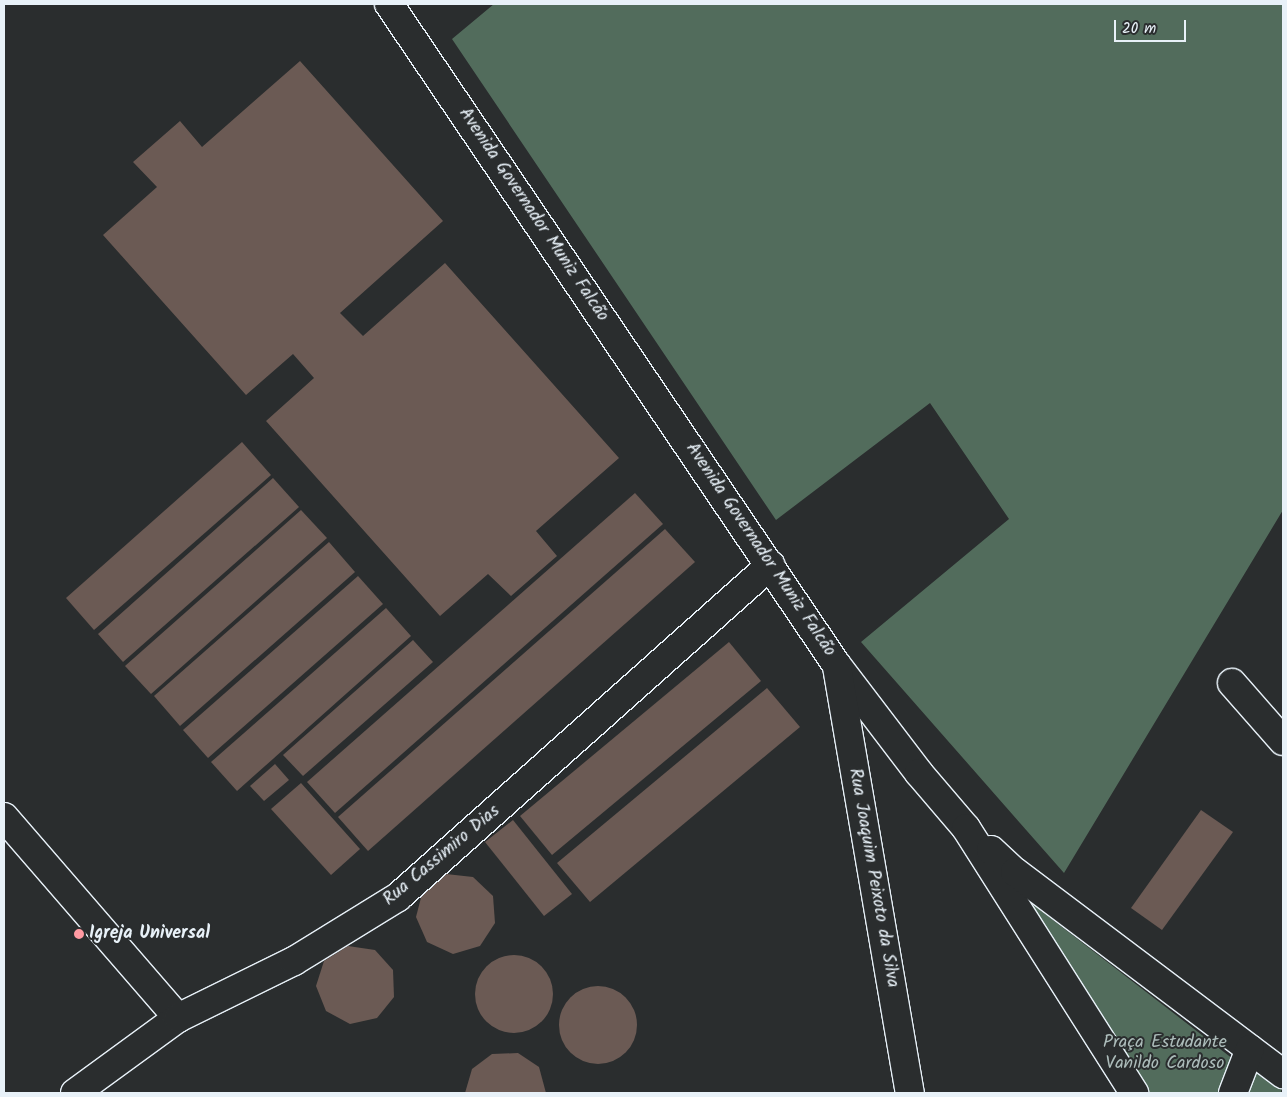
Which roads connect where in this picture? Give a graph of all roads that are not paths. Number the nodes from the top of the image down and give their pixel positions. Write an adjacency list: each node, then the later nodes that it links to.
1 (390, 4): 2 (street, Avenida Governador Muniz Falcão)
2 (771, 565): 3 (street, Avenida Governador Muniz Falcão); 8 (street, Rua Cassimiro Dias)
3 (836, 664): 7 (street, Avenida Governador Muniz Falcão); 13 (street, Rua Joaquim Peixoto da Silva)
4 (1232, 684): 5 (street)
5 (1283, 741)
6 (4, 817): 8 (street)
7 (966, 828): 9 (street); 14 (street, Avenida Governador Muniz Falcão)
8 (178, 1018): 12 (street, Rua Cassimiro Dias)
9 (1250, 1049): 10 (street); 15 (street)
10 (1283, 1074)
11 (1283, 1089): 16 (street)
12 (75, 1093)
13 (910, 1093)
14 (1134, 1093)
15 (1233, 1093)
16 (1281, 1093)

